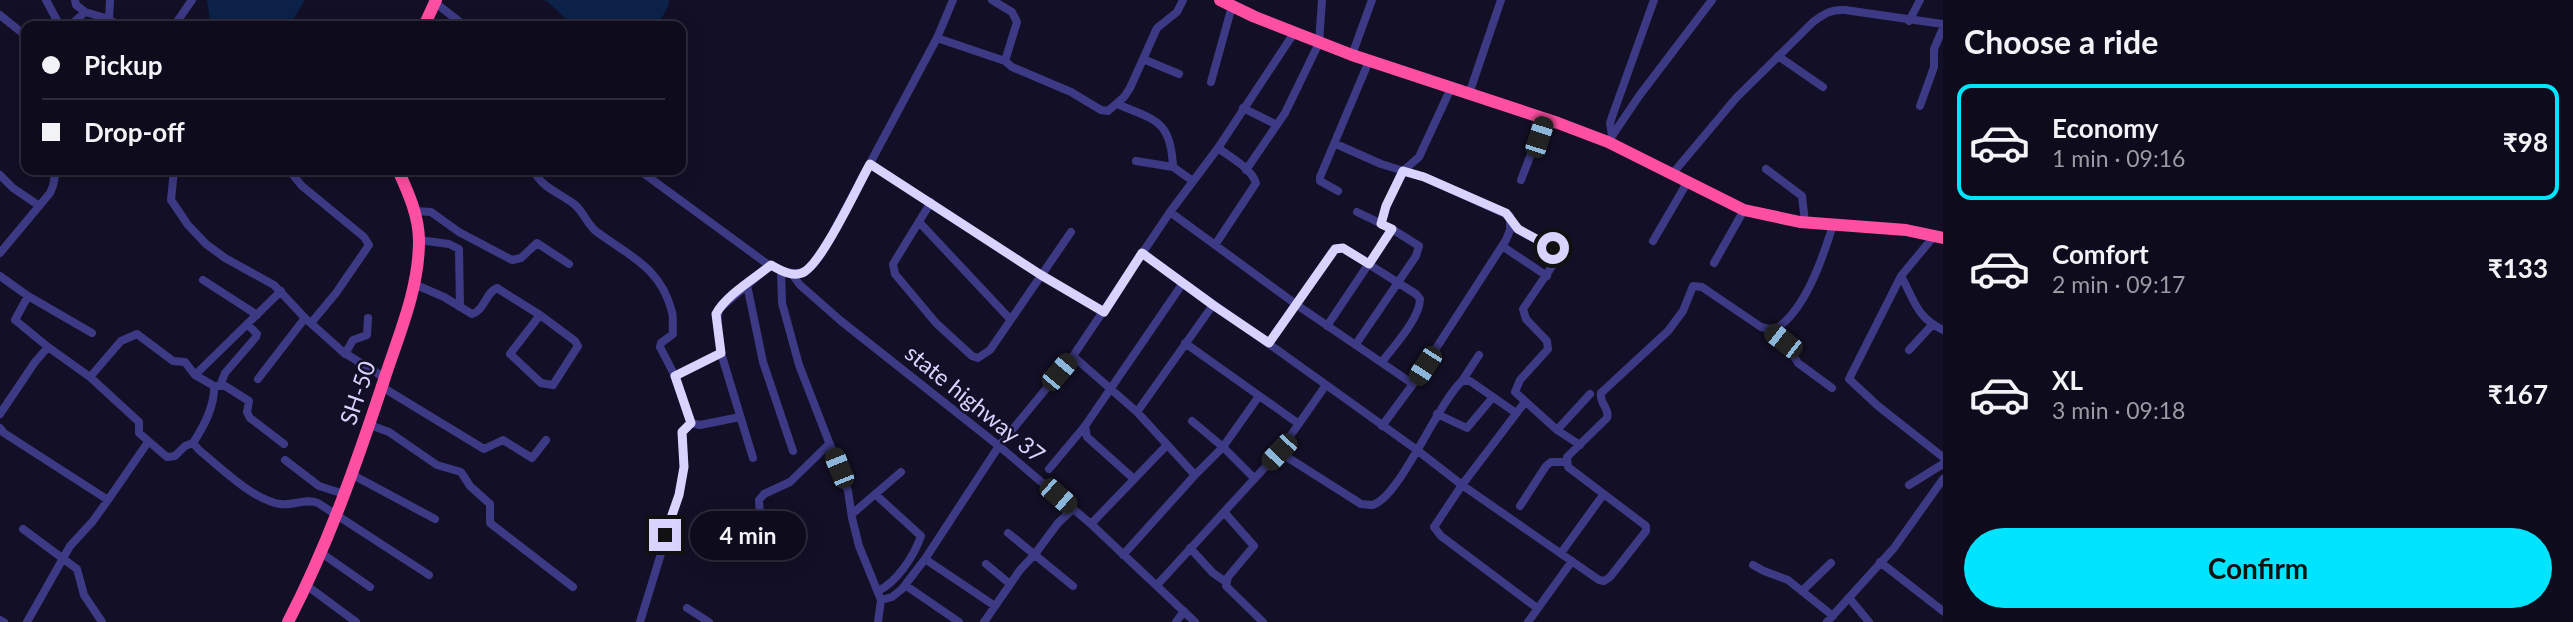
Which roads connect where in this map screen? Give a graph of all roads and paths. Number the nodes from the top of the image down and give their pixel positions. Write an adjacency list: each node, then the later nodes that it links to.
1 (46, 0): 20 (street)
2 (75, 0): 17 (street)
3 (110, 0): 19 (street)
4 (192, 0): 23 (street)
5 (953, 0): 30 (street)
6 (992, 0): 35 (street)
7 (1183, 0): 34 (street)
8 (1322, 0): 31 (street)
9 (1372, 0): 32 (street)
10 (1501, 0): 41 (street)
11 (1654, 0): 47 (street)
12 (1712, 0): 47 (street)
13 (1920, 0): 26 (street)
14 (434, 1): 24 (highway); 25 (street)
15 (1226, 3): 29 (highway); 38 (street)
16 (1834, 5): 26 (street); 33 (street)
17 (85, 12): 19 (street); 21 (street)
18 (0, 15): 28 (street)
19 (110, 19): 22 (street)
20 (57, 21)
21 (75, 21)
22 (113, 21)
23 (182, 21)
24 (426, 21)
25 (459, 21)
26 (1909, 21): 27 (street)
27 (1943, 26): 43 (street)
28 (21, 32)
29 (1294, 33): 31 (highway); 44 (street)
30 (937, 38): 35 (street); 51 (street)
31 (1319, 43): 32 (highway); 46 (street)
32 (1352, 55): 36 (highway)
33 (1778, 56): 39 (street); 56 (street)
34 (1143, 59): 37 (street); 42 (street)
35 (1005, 61): 42 (street)
36 (1369, 61): 40 (highway); 48 (street)
37 (1179, 74)
38 (1210, 82)
39 (1823, 87)
40 (1451, 88): 41 (highway); 55 (street)
41 (1469, 94): 45 (highway)
42 (1117, 104): 52 (street)
43 (1920, 106)
44 (1243, 108): 46 (street); 49 (street)
45 (1545, 118): 47 (highway); 64 (street)
46 (1278, 125): 54 (street)
47 (1610, 139): 56 (highway)
48 (1336, 144): 55 (street); 67 (street)
49 (1218, 148): 54 (street); 65 (street)
50 (1136, 161): 52 (street)
51 (870, 164): 68 (street); 94 (street)
52 (1173, 167): 65 (street)
53 (1766, 169): 75 (street)
54 (1246, 170): 85 (street)
55 (1403, 171): 74 (street); 77 (street)
56 (1673, 173): 66 (highway)
57 (0, 175): 69 (street)
58 (55, 175): 69 (street)
59 (173, 175): 104 (street)
60 (293, 175): 114 (street)
61 (400, 175): 71 (highway, SH-50)
62 (537, 175): 132 (street)
63 (646, 175): 92 (street)
64 (1521, 180)
65 (1193, 181): 72 (street)
66 (1688, 181): 70 (highway); 83 (street)
67 (1338, 191)
68 (931, 202): 76 (street); 95 (street)
69 (38, 205): 84 (street)
70 (1744, 210): 75 (highway); 89 (street)
71 (414, 211): 82 (highway, SH-50); 90 (street)
72 (1170, 212): 85 (street); 88 (street)
73 (1356, 212): 77 (street)
74 (1510, 216): 86 (street); 97 (street)
75 (1805, 222): 78 (highway)
76 (920, 223): 113 (street); 113 (street)
77 (1381, 224): 79 (street)
78 (1833, 225): 81 (highway); 118 (street)
79 (1392, 229): 91 (street); 102 (street)
80 (1071, 232): 95 (street)
81 (1939, 237): 98 (street)
82 (419, 240): 101 (highway, SH-50); 108 (street)
83 (1653, 241)
84 (3, 242): 87 (street)
85 (1214, 245): 107 (street)
86 (1502, 246): 97 (street); 137 (street)
87 (0, 253)
88 (1142, 253): 100 (street); 109 (street)
89 (1714, 263)
90 (569, 264)
91 (1369, 264): 102 (street); 107 (street); 117 (street)
92 (771, 265): 93 (street); 103 (street)
93 (781, 271): 94 (street); 163 (street)
94 (792, 274): 165 (street, state highway 37)
95 (1041, 275): 109 (street); 113 (street)
96 (0, 276): 105 (street)
97 (1547, 276): 145 (street)
98 (1901, 276): 116 (street); 171 (street)
99 (203, 279): 110 (street)
100 (1183, 283): 106 (street); 140 (street)
101 (414, 284): 108 (street); 136 (highway, SH-50)
102 (1397, 284): 123 (street); 130 (street)
103 (747, 285): 126 (street); 169 (street)
104 (281, 291): 110 (street); 114 (street)
105 (28, 296): 120 (street); 124 (street)
106 (1213, 305): 121 (street); 122 (street)
107 (1297, 305): 117 (street); 122 (street)
108 (460, 307): 111 (street)
109 (1104, 312): 129 (street)
110 (257, 315): 115 (street)
111 (540, 315): 111 (street)
112 (368, 318): 127 (street)
113 (1010, 319)
114 (308, 321): 127 (street); 134 (street)
115 (247, 324): 131 (street); 139 (street)
116 (1932, 325): 119 (street); 125 (street)
117 (1327, 326): 123 (street)
118 (1768, 330): 141 (street); 164 (street)
119 (1943, 330)
120 (92, 333)
121 (1185, 343): 143 (street); 146 (street)
122 (1269, 343): 138 (street)
123 (1356, 344): 130 (street)
124 (48, 347): 133 (street); 148 (street)
125 (1909, 351)
126 (721, 353): 132 (street); 150 (street)
127 (345, 354): 136 (street)
128 (1479, 355): 135 (street)
129 (1073, 356): 140 (street); 165 (street)
130 (1382, 362): 137 (street)
131 (195, 375): 133 (street); 139 (street)
132 (675, 376): 152 (street)
133 (90, 377): 160 (street)
134 (258, 379)
135 (1462, 381): 144 (street); 149 (street)
136 (383, 383): 154 (highway, SH-50); 159 (street)
137 (1413, 384): 156 (street)
138 (1326, 385): 153 (street); 156 (street)
139 (217, 386): 161 (street); 162 (street)
140 (1110, 388): 146 (street); 155 (street)
141 (1832, 388)
142 (1590, 394): 158 (street)
143 (1259, 396): 153 (street); 167 (street)
144 (1493, 397): 147 (street); 149 (street)
145 (1525, 402): 147 (street); 158 (street)
146 (1137, 412): 166 (street)
147 (1516, 413): 183 (street)
148 (0, 414)
149 (1437, 414): 168 (street)
150 (740, 417): 152 (street); 172 (street)
151 (1192, 421): 167 (street)
152 (691, 423): 233 (street)
153 (1299, 424): 170 (street)
154 (370, 425): 178 (highway, SH-50); 219 (street)
155 (1085, 426): 176 (street); 181 (street)
156 (1382, 426): 168 (street)
157 (0, 428): 188 (street)
158 (1557, 430): 164 (street)
159 (546, 440)
160 (148, 442): 161 (street); 188 (street)
161 (193, 443): 192 (street)
162 (284, 444)
163 (829, 444): 193 (street); 195 (street)
164 (1580, 445): 174 (street)
165 (999, 446): 190 (street, state highway 37); 204 (street)
166 (1166, 446): 179 (street); 181 (street)
167 (1223, 447): 179 (street); 180 (street)
168 (1417, 450): 170 (street); 183 (street)
169 (793, 451)
170 (1279, 452): 180 (street)
171 (1943, 457)
172 (753, 458)
173 (285, 460): 185 (street)
174 (1567, 462): 187 (street); 189 (street)
175 (1943, 464): 184 (street)
176 (1049, 468)
177 (901, 472): 186 (street)
178 (351, 474): 185 (highway, SH-50); 194 (street)
179 (1195, 475): 203 (street)
180 (1254, 478): 191 (street)
181 (1134, 479): 196 (street)
182 (1943, 479): 207 (street)
183 (1462, 485): 201 (street); 225 (street)
184 (1909, 485)
185 (344, 494): 192 (highway, SH-50)
186 (875, 494): 193 (street); 221 (street)
187 (1603, 495): 201 (street); 206 (street)
188 (108, 500): 205 (street)
189 (1520, 506)
190 (1073, 509): 196 (street, state highway 37); 202 (street)
191 (1224, 512): 199 (street); 212 (street)
192 (335, 514): 200 (highway, SH-50); 211 (street)
193 (852, 514): 221 (street)
194 (435, 519)
195 (712, 519)
196 (1091, 524): 203 (street, state highway 37)
197 (23, 529): 205 (street)
198 (1008, 533): 202 (street)
199 (1190, 548): 212 (street); 216 (street)
200 (320, 552): 214 (highway, SH-50); 218 (street)
201 (1561, 553): 206 (street)
202 (1035, 554): 213 (street); 217 (street)
203 (1123, 555): 216 (street, state highway 37)
204 (925, 559): 215 (street); 223 (street)
205 (64, 560): 229 (street); 230 (street)
206 (1573, 561): 225 (street)
207 (1880, 562): 222 (street); 227 (street)
208 (1831, 563): 220 (street)
209 (986, 564): 213 (street)
210 (1753, 565): 220 (street)
211 (429, 575)
212 (1226, 582): 240 (street)
213 (1010, 584): 223 (street)
214 (306, 585): 231 (highway, SH-50); 232 (street)
215 (905, 585): 221 (street); 236 (street)
216 (1157, 585): 226 (street, state highway 37)
217 (1073, 586)
218 (370, 587)
219 (573, 587)
220 (1803, 590): 228 (street)
221 (880, 596): 235 (street)
222 (1850, 598): 228 (street); 242 (street)
223 (996, 606): 237 (street)
224 (687, 608): 234 (street)
225 (1537, 608): 241 (street)
226 (1184, 611): 238 (street); 239 (street, state highway 37)
227 (1943, 611)
228 (1830, 619)
229 (27, 622)
230 (102, 622)
231 (288, 622)
232 (356, 622)
233 (640, 622)
234 (709, 622)
235 (878, 622)
236 (959, 622)
237 (984, 622)
238 (1176, 622)
239 (1195, 622)
240 (1263, 622)
241 (1528, 622)
242 (1870, 622)

